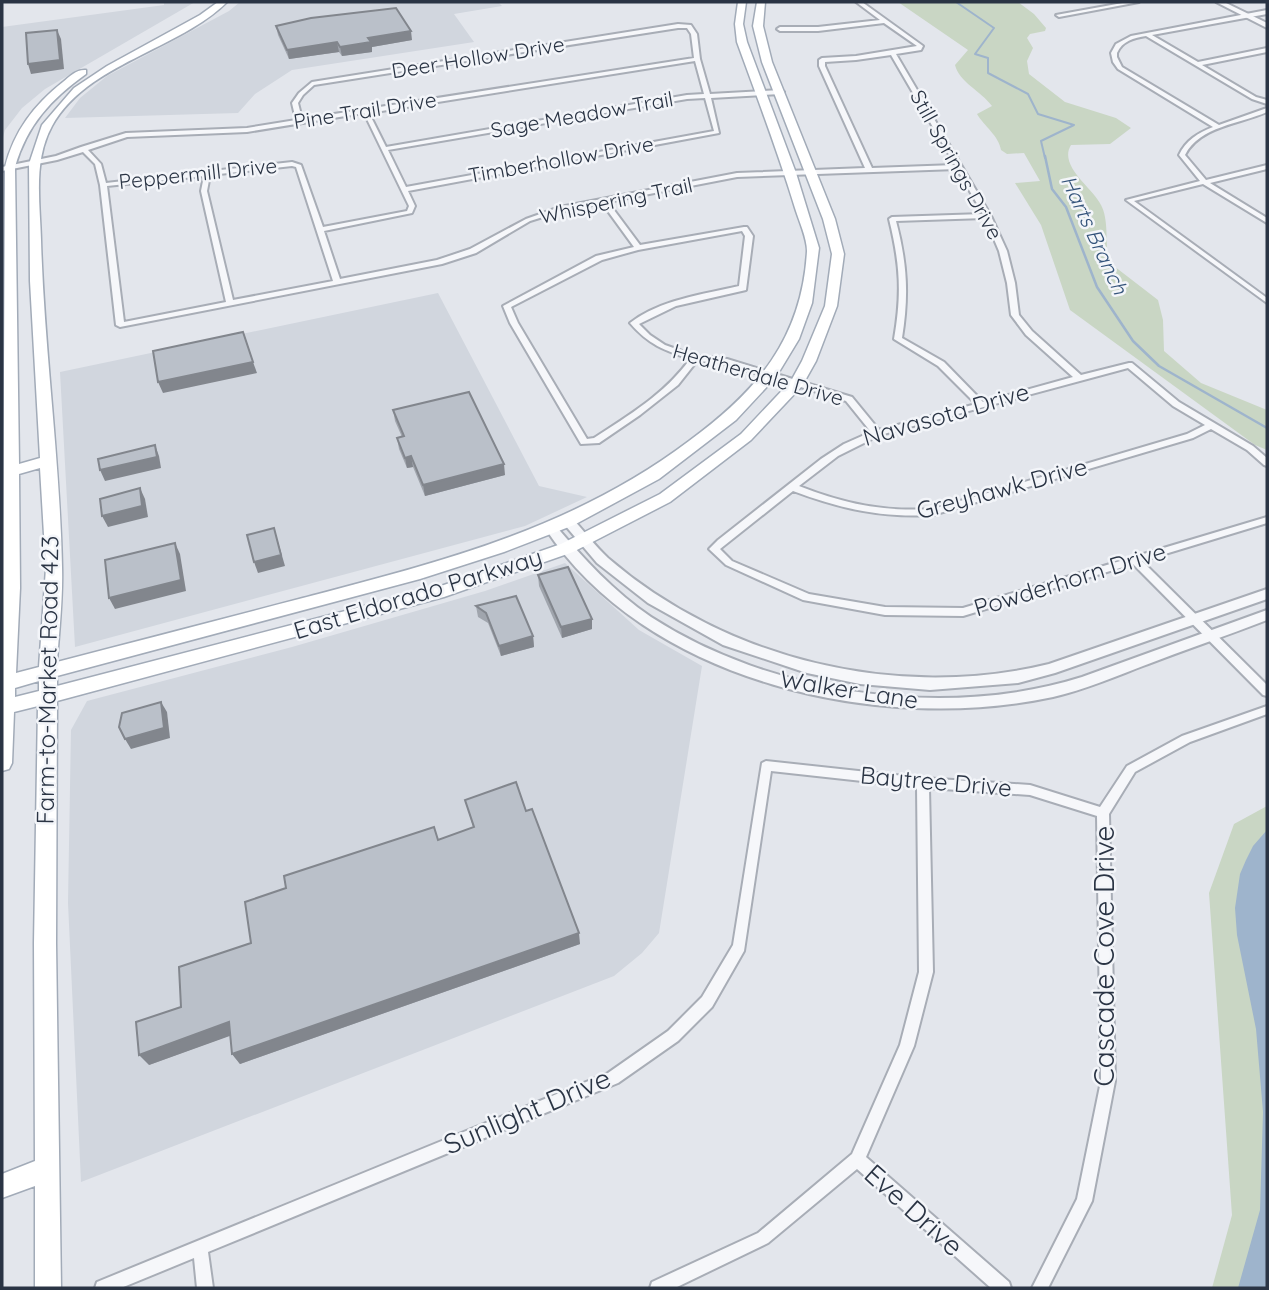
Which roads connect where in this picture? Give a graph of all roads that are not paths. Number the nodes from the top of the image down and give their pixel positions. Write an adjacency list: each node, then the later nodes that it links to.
1 (223, 2): 18 (main road, Farm-to-Market Road 423)
2 (742, 2): 22 (main road, East Eldorado Parkway)
3 (761, 2): 21 (main road, East Eldorado Parkway)
4 (859, 2): 11 (street)
5 (1136, 2): 9 (street)
6 (1219, 2): 10 (street)
7 (190, 12): 17 (main road, Farm-to-Market Road 423)
8 (1267, 12): 10 (street)
9 (1059, 15)
10 (1248, 16): 12 (street); 14 (street)
11 (884, 21): 13 (street); 16 (street)
12 (1267, 26)
13 (780, 29)
14 (1148, 35): 20 (street); 28 (street)
15 (1267, 50): 20 (street)
16 (893, 54): 32 (street, Still Springs Drive); 35 (street)
17 (110, 57): 18 (main road); 34 (main road, Farm-to-Market Road 423)
18 (124, 59): 31 (main road, Farm-to-Market Road 423)
19 (697, 59): 23 (street); 26 (street, Pine Trail Drive); 27 (street, Deer Hollow Drive)
20 (1197, 64): 24 (street)
21 (781, 92): 22 (street, Sage Meadow Trail); 36 (main road, East Eldorado Parkway)
22 (760, 93): 23 (street, Sage Meadow Trail); 37 (main road, East Eldorado Parkway)
23 (709, 95): 30 (street, Sage Meadow Trail); 41 (street, Timberhollow Drive)
24 (1267, 102)
25 (1267, 110): 28 (street)
26 (366, 111): 27 (street, Pine Trail Drive); 30 (street)
27 (300, 122): 29 (street, Pine Trail Drive)
28 (1218, 127): 39 (street)
29 (83, 148): 31 (street, Pine Trail Drive); 40 (street)
30 (385, 149): 41 (street)
31 (34, 163): 34 (street, Pine Trail Drive); 47 (main road, Farm-to-Market Road 423)
32 (960, 167): 35 (street, Whispering Trail); 43 (street, Still Springs Drive)
33 (1267, 167): 39 (street)
34 (6, 168): 49 (main road, Farm-to-Market Road 423)
35 (869, 169): 36 (street, Whispering Trail)
36 (809, 172): 37 (street, Whispering Trail); 56 (main road, East Eldorado Parkway)
37 (790, 173): 42 (street, Whispering Trail); 54 (main road, East Eldorado Parkway)
38 (207, 175): 40 (street, Peppermill Drive); 45 (street, Peppermill Drive); 51 (street)
39 (1203, 181): 44 (street); 50 (street)
40 (103, 184): 51 (street, Whispering Trail)
41 (405, 189): 45 (street)
42 (604, 201): 46 (street); 48 (street, Whispering Trail)
43 (988, 216): 55 (street, Still Springs Drive); 57 (street)
44 (1267, 221)
45 (321, 230): 48 (street)
46 (638, 248): 53 (street, Heatherdale Drive); 53 (street)
47 (36, 281): 49 (main road); 60 (main road, Farm-to-Market Road 423)
48 (338, 283): 51 (street, Whispering Trail)
49 (11, 285): 52 (main road, Farm-to-Market Road 423)
50 (1267, 301)
51 (230, 304)
52 (7, 342): 62 (main road, Farm-to-Market Road 423)
53 (695, 358): 54 (street, Heatherdale Drive)
54 (771, 374): 56 (street, Heatherdale Drive); 65 (main road, East Eldorado Parkway)
55 (1079, 379): 57 (street, Navasota Drive); 58 (street, Navasota Drive)
56 (797, 383): 59 (street, Heatherdale Drive); 67 (main road, East Eldorado Parkway)
57 (982, 405): 59 (street, Navasota Drive)
58 (1209, 426): 61 (street); 63 (street, Greyhawk Drive)
59 (877, 433): 63 (street, Navasota Drive)
60 (46, 462): 62 (main road); 77 (main road, Farm-to-Market Road 423)
61 (1267, 463)
62 (10, 471): 78 (main road, Farm-to-Market Road 423)
63 (793, 487): 69 (street, Navasota Drive)
64 (1267, 520): 70 (street, Powderhorn Drive)
65 (568, 521): 66 (main road, East Eldorado Parkway); 67 (street, Walker Lane)
66 (551, 528): 68 (street, Walker Lane); 72 (main road, East Eldorado Parkway)
67 (585, 540): 68 (main road, East Eldorado Parkway); 74 (street, Walker Lane)
68 (567, 548): 75 (main road, East Eldorado Parkway); 76 (street, Walker Lane)
69 (714, 549): 70 (street, Powderhorn Drive)
70 (1136, 561): 74 (street)
71 (1267, 594): 74 (street, Walker Lane)
72 (327, 597): 75 (main road); 77 (main road, East Eldorado Parkway)
73 (1267, 615): 76 (street, Walker Lane)
74 (1195, 620): 76 (street)
75 (332, 621): 80 (main road, East Eldorado Parkway)
76 (1211, 636): 79 (street)
77 (48, 671): 78 (main road, East Eldorado Parkway); 80 (main road, Farm-to-Market Road 423)
78 (5, 683): 81 (main road, Farm-to-Market Road 423)
79 (1267, 692)
80 (48, 695): 81 (main road, East Eldorado Parkway); 88 (main road, Farm-to-Market Road 423)
81 (4, 707): 83 (main road, Farm-to-Market Road 423)
82 (1267, 710): 86 (street, Cascade Cove Drive)
83 (2, 763)
84 (766, 766): 85 (street, Baytree Drive); 90 (street, Sunlight Drive)
85 (923, 783): 86 (street, Baytree Drive); 87 (street)
86 (1103, 813): 96 (street, Cascade Cove Drive)
87 (857, 1159): 94 (street); 95 (street, Eve Drive)
88 (45, 1170): 89 (main road); 91 (main road, Farm-to-Market Road 423)
89 (2, 1186)
90 (200, 1247): 92 (street, Sunlight Drive); 93 (street)
91 (48, 1288)
92 (103, 1288)
93 (205, 1288)
94 (658, 1288)
95 (1003, 1288)
96 (1040, 1288)

